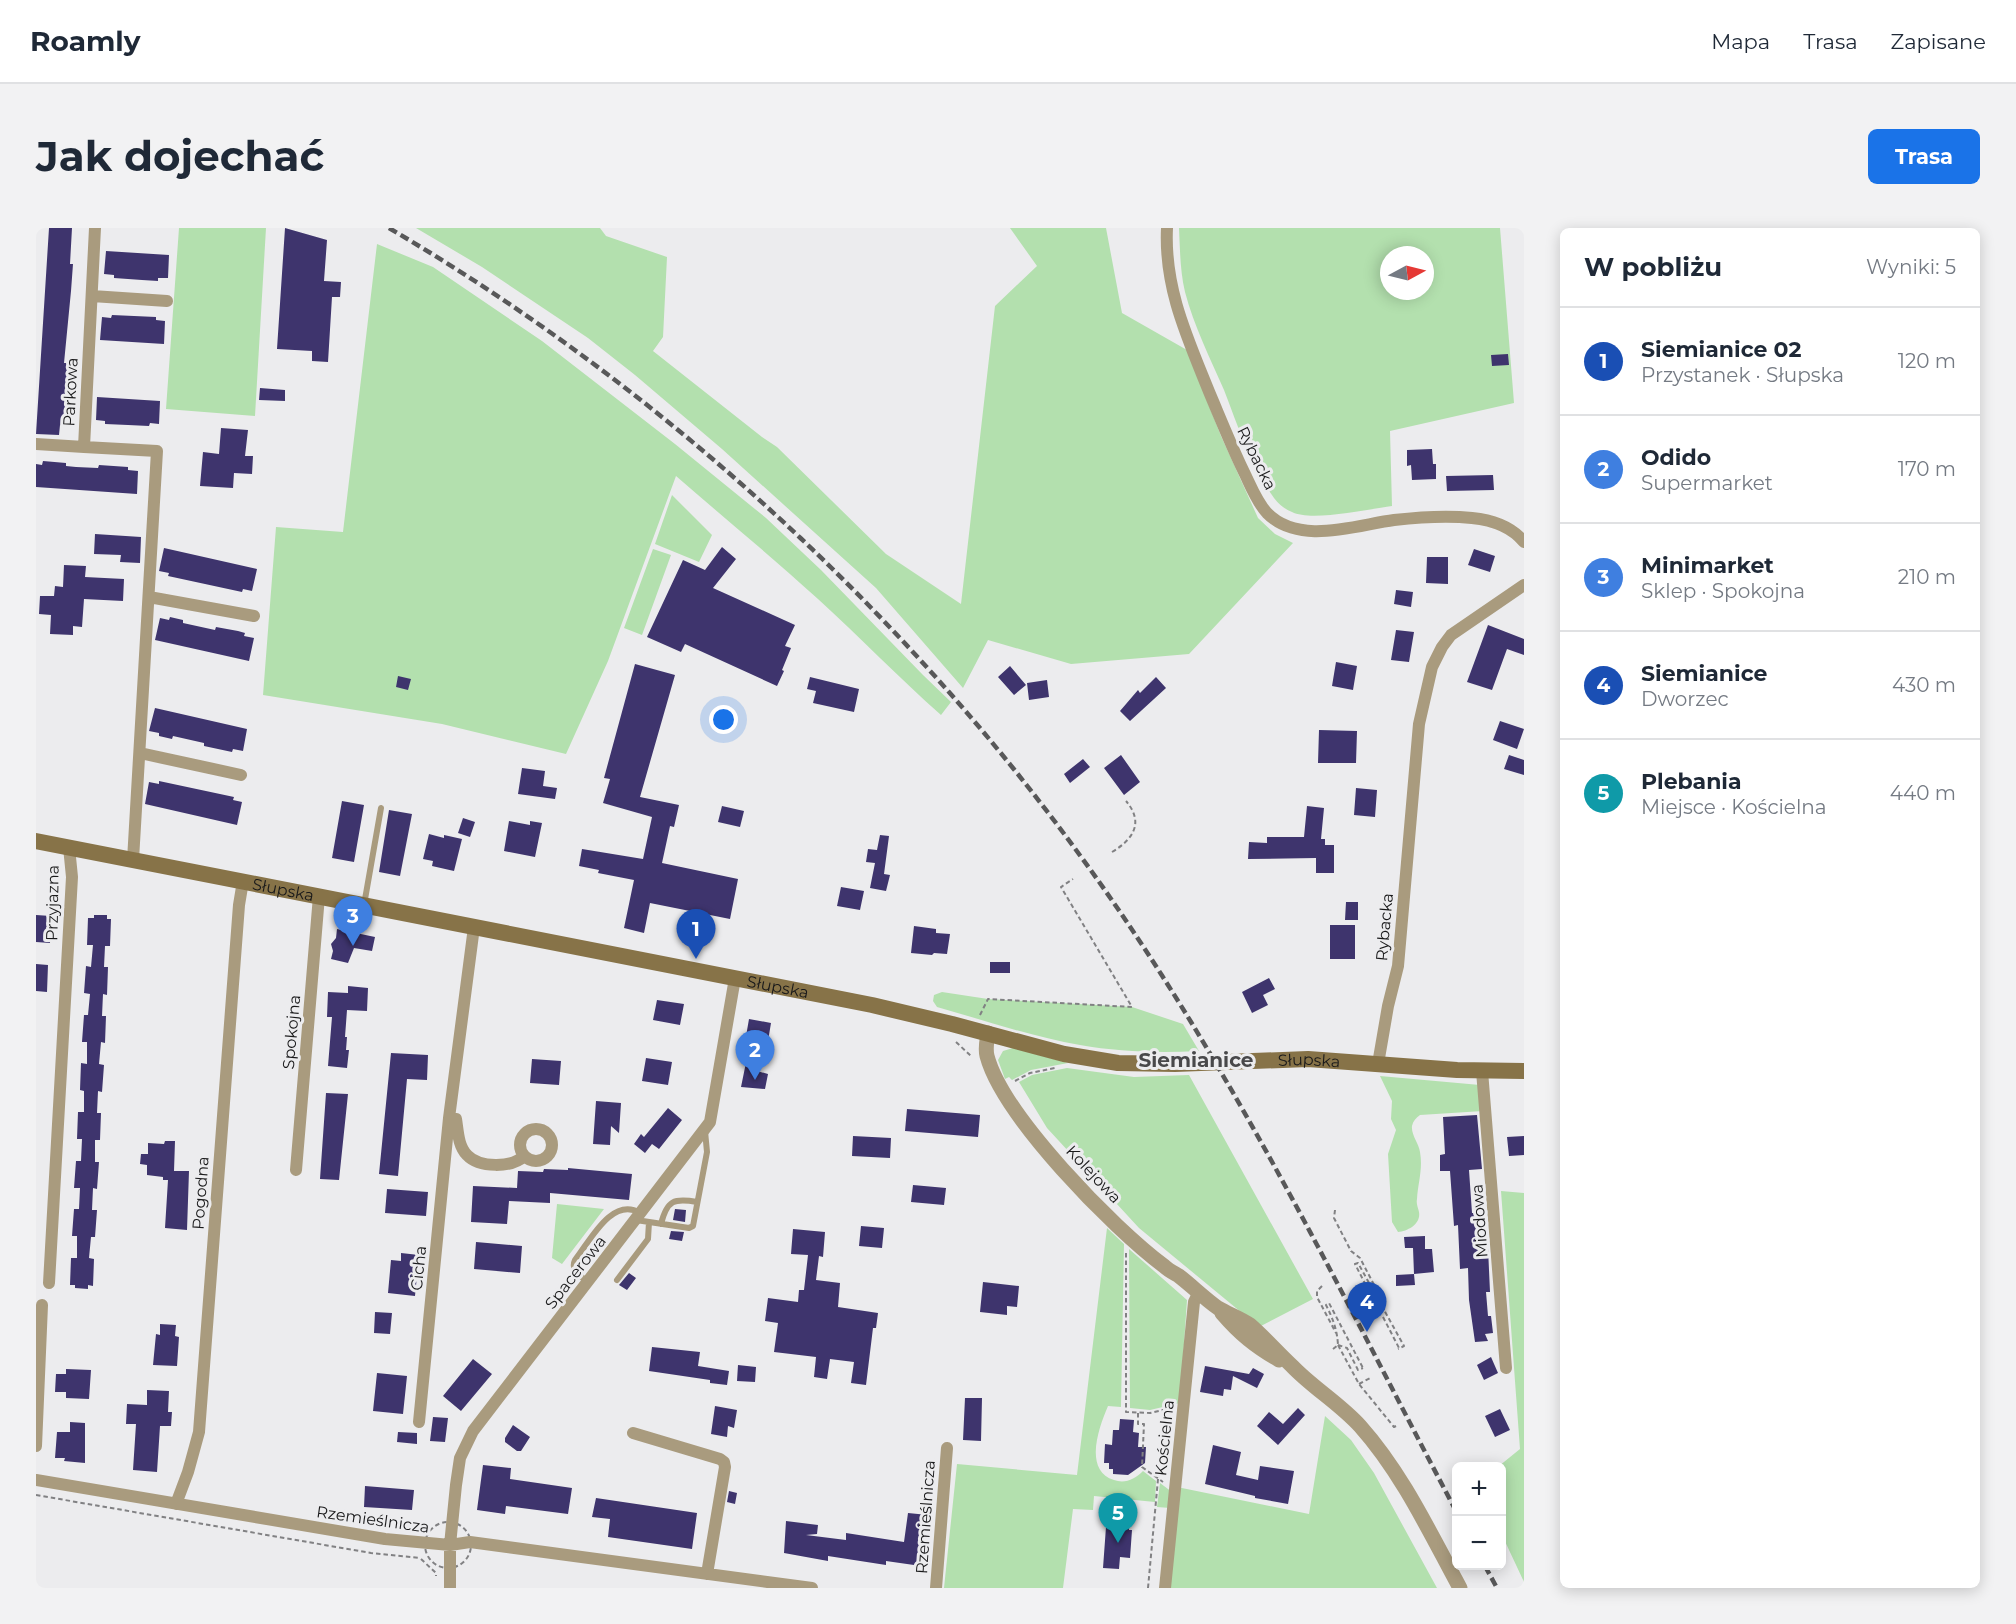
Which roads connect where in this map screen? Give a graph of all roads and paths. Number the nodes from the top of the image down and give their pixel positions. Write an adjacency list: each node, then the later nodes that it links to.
1 (95, 228): 3 (street, Parkowa)
2 (1167, 228): 7 (street, Rybacka)
3 (92, 296): 4 (street); 6 (street, Parkowa)
4 (167, 301)
5 (36, 444): 6 (street)
6 (84, 447): 9 (street, Parkowa)
7 (1522, 536)
8 (1524, 585): 28 (street, Rybacka)
9 (149, 597): 10 (street); 11 (street, Parkowa)
10 (254, 616)
11 (140, 753): 12 (street); 18 (street, Parkowa)
12 (241, 775)
13 (1126, 801): 17 (path)
14 (381, 808): 22 (lane)
15 (36, 841): 16 (main road, Słupska)
16 (69, 847): 18 (main road, Słupska); 45 (street, Przyjazna)
17 (1112, 852)
18 (134, 860): 20 (main road, Słupska)
19 (1073, 879): 25 (path)
20 (243, 881): 21 (main road, Słupska); 71 (street, Pogodna)
21 (319, 896): 22 (main road, Słupska); 34 (street, Spokojna)
22 (364, 905): 23 (main road, Słupska)
23 (474, 927): 24 (main road, Słupska); 31 (street, Cicha)
24 (735, 978): 25 (main road, Słupska); 32 (street, Spacerowa)
25 (982, 1027): 28 (main road, Słupska); 48 (street, Kolejowa)
26 (954, 1040): 27 (path)
27 (973, 1059)
28 (1378, 1064): 29 (main road, Słupska)
29 (1482, 1071): 30 (main road, Słupska); 57 (street, Miodowa)
30 (1524, 1071)
31 (449, 1118): 33 (street); 62 (street, Cicha)
32 (705, 1130): 35 (lane); 37 (street, Spacerowa)
33 (524, 1156)
34 (296, 1170)
35 (698, 1202): 40 (lane); 40 (lane)
36 (1335, 1210): 38 (path)
37 (642, 1218): 40 (lane); 44 (lane); 46 (street, Spacerowa); 46 (lane)
38 (1334, 1218): 39 (path); 42 (path)
39 (1329, 1221)
40 (661, 1224)
41 (1126, 1244): 61 (path)
42 (1352, 1251): 43 (path); 51 (path)
43 (1347, 1254)
44 (617, 1280)
45 (49, 1282)
46 (588, 1282): 72 (street, Spacerowa)
47 (1322, 1286): 54 (path)
48 (1199, 1292): 60 (street, Kościelna); 80 (street, Kolejowa)
49 (42, 1305): 65 (street)
50 (1376, 1305): 51 (path)
51 (1384, 1309): 52 (path); 53 (path)
52 (1378, 1312)
53 (1383, 1317)
54 (1338, 1336): 55 (path); 55 (path)
55 (1338, 1345): 56 (path); 59 (path)
56 (1333, 1349)
57 (1506, 1368)
58 (1370, 1378): 59 (path)
59 (1359, 1384): 63 (path)
60 (1184, 1405): 61 (path); 69 (street, Kościelna)
61 (1138, 1413): 67 (path)
62 (419, 1422)
63 (1396, 1426)
64 (633, 1433): 73 (street)
65 (36, 1446)
66 (947, 1448): 77 (street, Rzemieślnicza)
67 (1158, 1479): 69 (path); 78 (path)
68 (36, 1480): 71 (street, Rzemieślnicza)
69 (1175, 1491): 79 (street, Kościelna)
70 (36, 1495): 74 (path)
71 (176, 1504): 72 (street, Rzemieślnicza)
72 (450, 1545): 73 (street, Rzemieślnicza); 75 (street, Spacerowa)
73 (707, 1574): 76 (street, Rzemieślnicza)
74 (436, 1580)
75 (450, 1588)
76 (812, 1588)
77 (936, 1588)
78 (1148, 1588)
79 (1166, 1588)
80 (1460, 1588)

